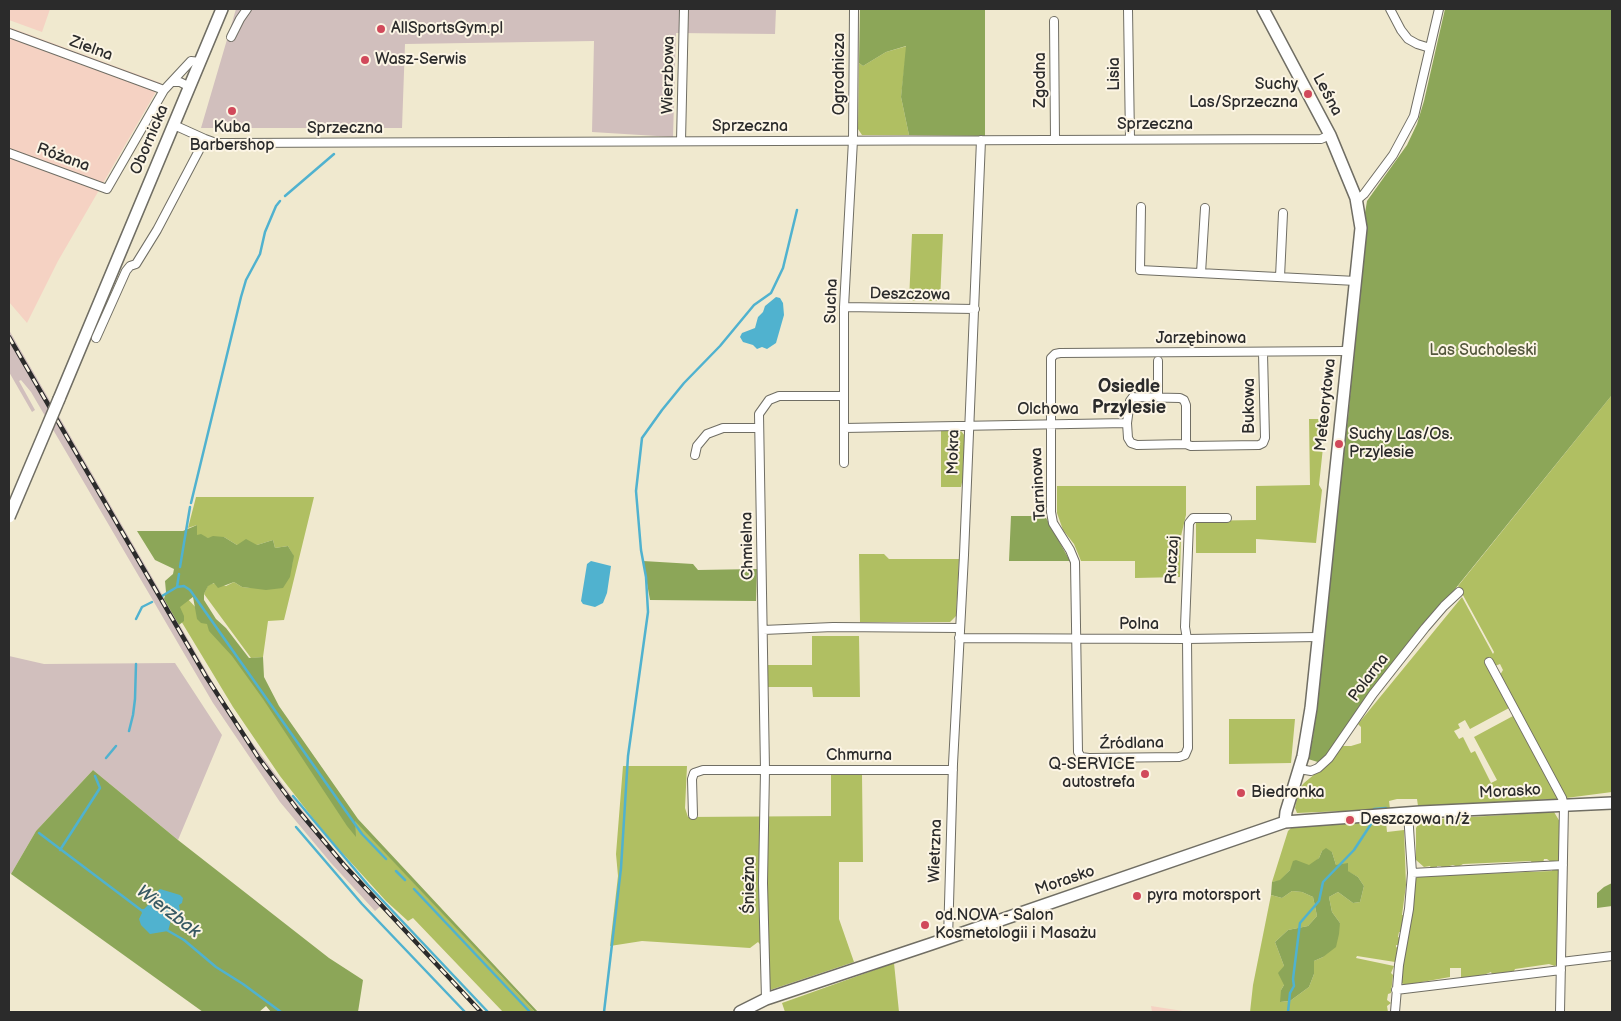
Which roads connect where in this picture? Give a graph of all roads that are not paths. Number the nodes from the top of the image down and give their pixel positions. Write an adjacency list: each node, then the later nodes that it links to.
1 (222, 9): 13 (street, Obornicka)
2 (247, 9): 11 (street)
3 (684, 9): 24 (street, Wierzbowa)
4 (854, 9): 22 (street, Ogrodnicza)
5 (1128, 9): 21 (street, Lisia)
6 (1263, 9): 18 (street, Leśna)
7 (1390, 9): 12 (street)
8 (1439, 9): 12 (street)
9 (1054, 21): 20 (street, Zgodna)
10 (9, 33): 16 (street, Zielna)
11 (231, 37)
12 (1430, 48): 26 (street)
13 (200, 62): 14 (street); 15 (street, Obornicka)
14 (172, 82): 15 (street); 16 (street)
15 (190, 87): 17 (street, Obornicka)
16 (164, 90): 25 (street, Różana)
17 (174, 125): 19 (street, Sprzeczna); 50 (street, Obornicka, bridge)
18 (1330, 135): 21 (street, Sprzeczna); 26 (street, Leśna)
19 (205, 139): 24 (street, Sprzeczna); 35 (street)
20 (1055, 139): 21 (street, Sprzeczna); 23 (street, Sprzeczna)
21 (1130, 139)
22 (853, 140): 23 (street, Sprzeczna); 24 (street, Sprzeczna); 33 (street, Sucha)
23 (981, 140): 34 (street, Mokra)
24 (681, 141)
25 (9, 153)
26 (1357, 200): 32 (street, Meteorytowa)
27 (1141, 207): 30 (street)
28 (1205, 208): 30 (street)
29 (1283, 213): 31 (street)
30 (1201, 273): 31 (street)
31 (1280, 277): 32 (street)
32 (1354, 281): 36 (street, Meteorytowa)
33 (844, 308): 34 (street, Deszczowa); 40 (street, Sucha)
34 (975, 309): 44 (street, Mokra)
35 (96, 338)
36 (1348, 351): 37 (street, Jarzębinowa); 55 (street, Meteorytowa)
37 (1263, 352): 38 (street, Jarzębinowa); 47 (street, Bukowa)
38 (1055, 354): 43 (street, Tarninowa)
39 (1158, 361): 41 (street)
40 (844, 396): 45 (street, Chmielna); 46 (street, Sucha)
41 (1158, 397): 42 (street); 47 (street)
42 (1128, 423): 43 (street, Olchowa); 47 (street)
43 (1051, 424): 44 (street, Olchowa); 57 (street, Tarninowa)
44 (968, 425): 46 (street, Olchowa); 53 (street, Mokra)
45 (760, 428): 48 (street); 54 (street, Chmielna)
46 (844, 428): 49 (street, Sucha)
47 (1186, 444)
48 (695, 455)
49 (844, 463)
50 (9, 518)
51 (1227, 518): 58 (street, Ruczaj)
52 (1459, 592): 61 (street, Polarna)
53 (959, 628): 54 (street); 56 (street, Mokra)
54 (763, 630): 62 (street, Chmielna)
55 (1318, 637): 58 (street, Polna); 61 (street, Meteorytowa)
56 (959, 638): 57 (street, Polna); 60 (street, Mokra)
57 (1076, 638): 58 (street, Polna); 58 (street, Źródlana)
58 (1187, 639)
59 (1489, 662): 64 (street)
60 (953, 767): 62 (street, Chmurna); 70 (street, Wietrzna)
61 (1299, 769): 67 (street, Meteorytowa)
62 (765, 770): 66 (street, Chmurna); 74 (street, Śnieżna)
63 (1612, 804): 64 (street, Morasko)
64 (1564, 806): 65 (street, Morasko); 68 (street)
65 (1408, 813): 67 (street, Morasko); 69 (street)
66 (693, 815)
67 (1285, 822): 70 (street, Morasko)
68 (1563, 865): 69 (street); 72 (street)
69 (1412, 873): 73 (street)
70 (948, 939): 74 (street, Morasko)
71 (1612, 956): 72 (street)
72 (1561, 966): 73 (street); 77 (street)
73 (1396, 990): 76 (street)
74 (766, 999): 75 (street, Morasko)
75 (740, 1012)
76 (1395, 1012)
77 (1560, 1012)

